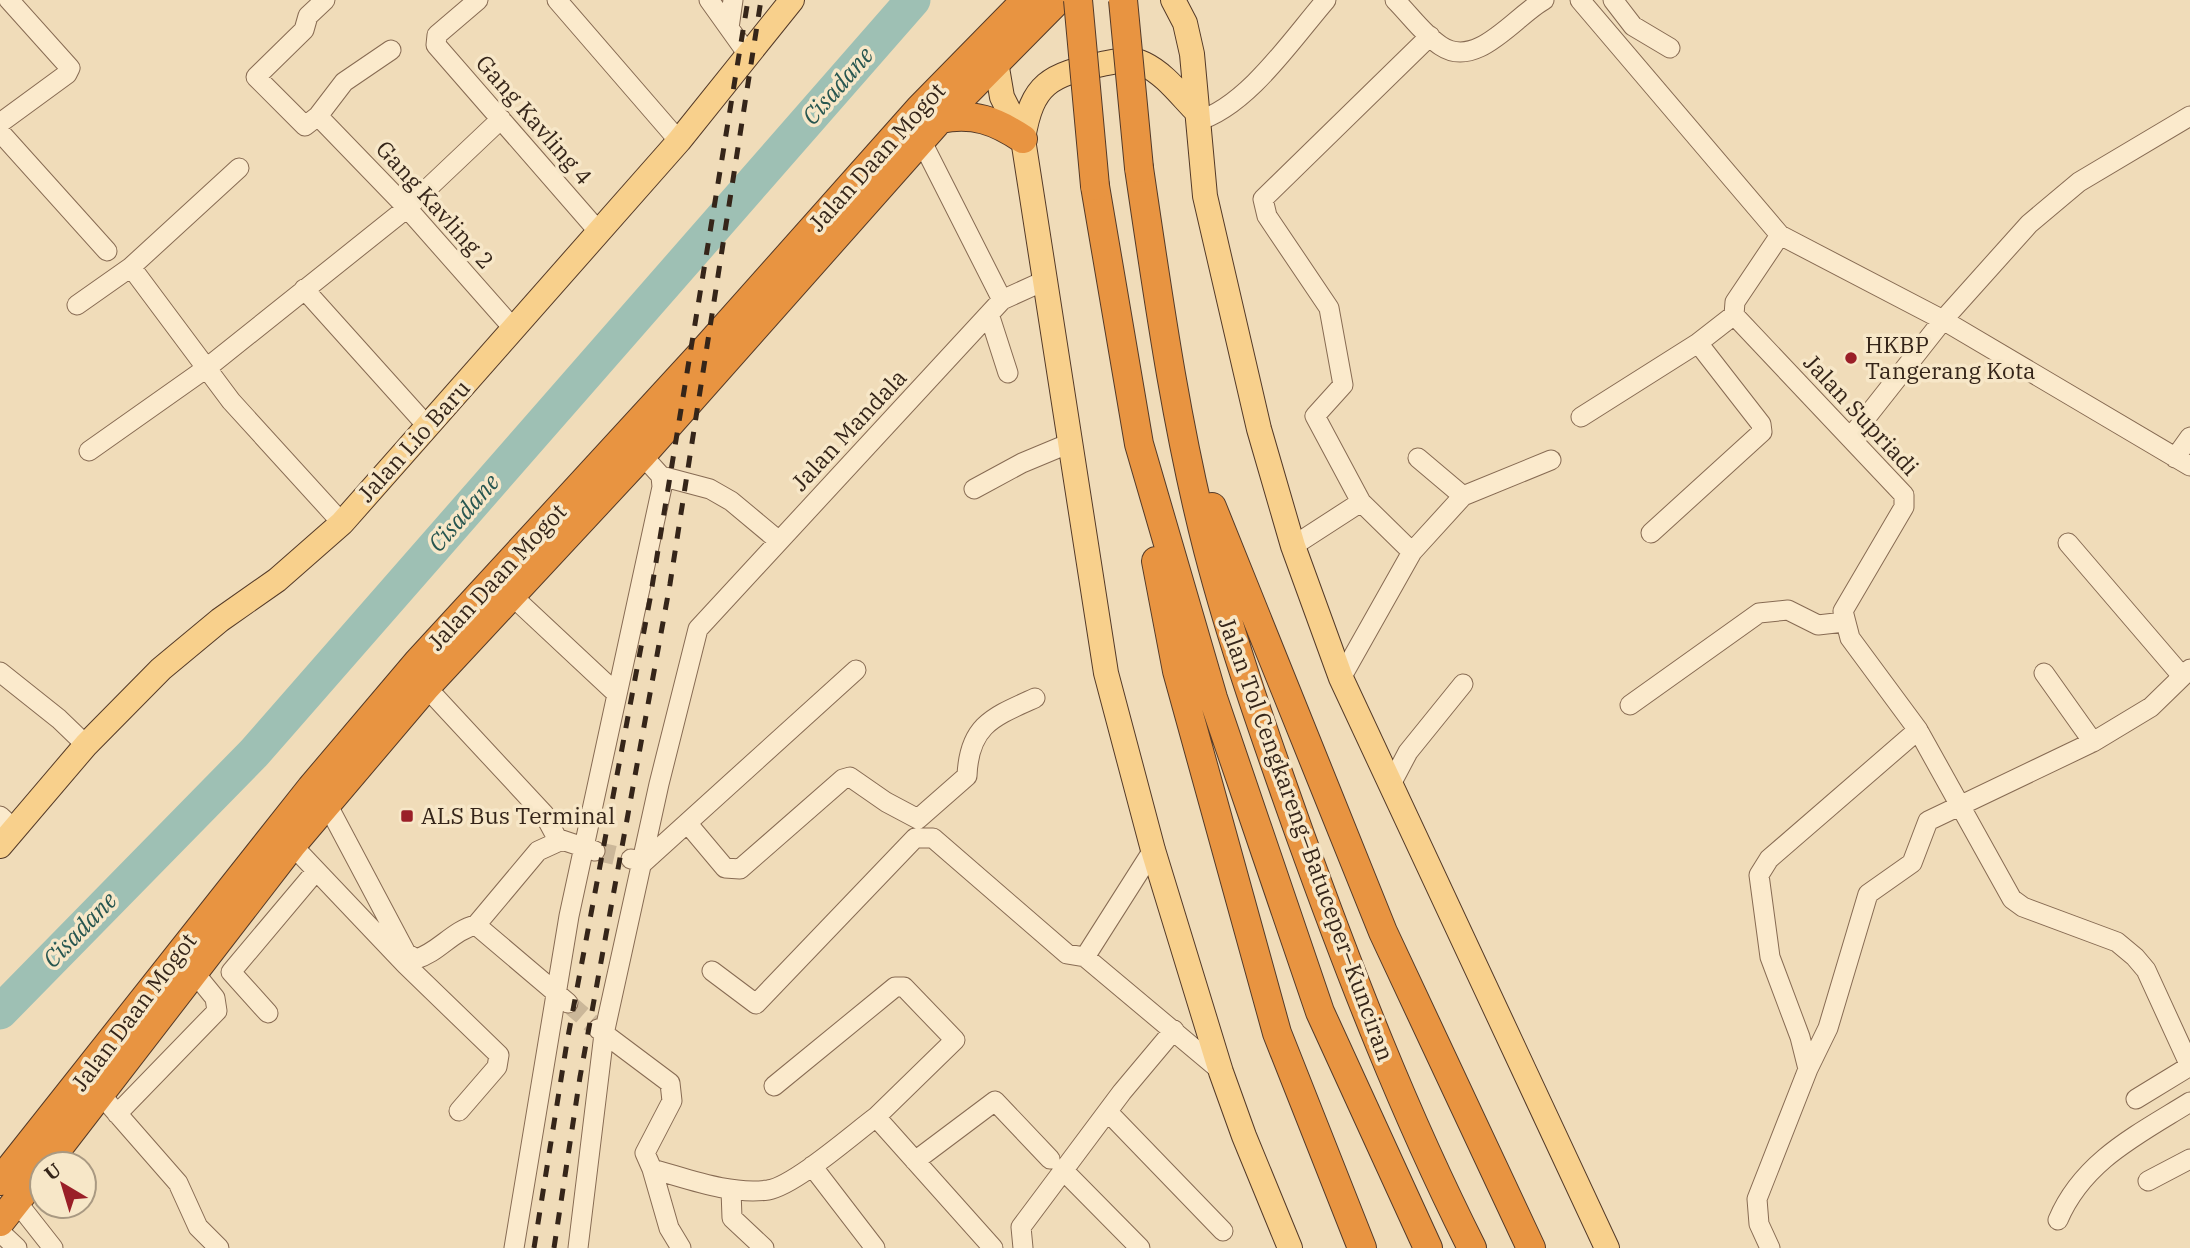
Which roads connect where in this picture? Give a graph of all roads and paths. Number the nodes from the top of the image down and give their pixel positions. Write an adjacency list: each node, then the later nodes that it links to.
1 (9, 0): 29 (street)
2 (325, 0): 24 (street)
3 (478, 0): 28 (street, Gang Kavling 4)
4 (557, 0): 32 (street)
5 (709, 0): 18 (street)
6 (733, 0): 18 (street)
7 (792, 0): 22 (main road, Jalan Lio Baru)
8 (1026, 0): 125 (highway, Jalan Daan Mogot)
9 (1058, 0): 23 (highway, Jalan Daan Mogot)
10 (1078, 0): 56 (highway, Jalan Tol Cengkareng–Batuceper–Kunciran, bridge)
11 (1123, 0): 52 (highway, Jalan Tol Cengkareng–Batuceper–Kunciran, bridge)
12 (1173, 0): 26 (main road)
13 (1326, 0): 26 (street)
14 (1544, 0): 19 (street)
15 (1580, 0): 37 (street)
16 (1613, 0): 20 (street)
17 (1408, 4): 19 (street)
18 (729, 28): 22 (street)
19 (1430, 36): 65 (street)
20 (1670, 48)
21 (391, 50): 24 (street)
22 (749, 56): 32 (main road, Jalan Lio Baru)
23 (996, 62): 27 (highway, Jalan Daan Mogot); 31 (main road)
24 (318, 116): 35 (street, Gang Kavling 2)
25 (2190, 116): 45 (street)
26 (1202, 117): 31 (main road); 70 (main road)
27 (940, 119): 31 (highway); 33 (highway, Jalan Daan Mogot)
28 (501, 120): 35 (street); 36 (street, Gang Kavling 4)
29 (0, 123)
30 (0, 132): 38 (street)
31 (1023, 139): 40 (main road)
32 (679, 141): 36 (main road, Jalan Lio Baru)
33 (921, 141): 43 (street); 58 (highway, Jalan Daan Mogot)
34 (239, 168): 39 (street)
35 (407, 208): 41 (street); 46 (street, Gang Kavling 2)
36 (599, 232): 46 (main road, Jalan Lio Baru)
37 (1780, 235): 44 (street); 45 (street)
38 (107, 251)
39 (131, 267): 42 (street); 48 (street)
40 (1046, 280): 43 (street, Jalan Mandala); 55 (main road)
41 (304, 289): 48 (street); 51 (street)
42 (78, 305)
43 (996, 307): 49 (street); 68 (street, Jalan Mandala)
44 (1734, 315): 47 (street); 54 (street, Jalan Supriadi)
45 (1943, 320): 54 (street); 61 (street)
46 (513, 328): 51 (main road, Jalan Lio Baru)
47 (1698, 342): 50 (street); 67 (street)
48 (208, 367): 57 (street); 66 (street)
49 (1008, 373)
50 (1581, 418)
51 (428, 427): 66 (main road, Jalan Lio Baru)
52 (1184, 437): 143 (highway, Jalan Tol Cengkareng–Batuceper–Kunciran); 144 (highway)
53 (2190, 437): 61 (street)
54 (1850, 438): 73 (street, Jalan Supriadi)
55 (1070, 443): 63 (street); 95 (main road)
56 (1139, 444): 141 (highway); 142 (highway, Jalan Tol Cengkareng–Batuceper–Kunciran)
57 (89, 450)
58 (642, 455): 62 (street); 72 (highway, Jalan Daan Mogot)
59 (1418, 458): 64 (street)
60 (1551, 460): 64 (street)
61 (2183, 462)
62 (661, 476): 68 (street); 81 (street)
63 (974, 489)
64 (1463, 496): 71 (street)
65 (1361, 502): 70 (street); 71 (street)
66 (342, 523): 86 (main road, Jalan Lio Baru)
67 (1651, 533)
68 (779, 541): 96 (street, Jalan Mandala)
69 (2068, 543): 77 (street)
70 (1293, 545): 78 (main road)
71 (1412, 552): 78 (street)
72 (511, 595): 80 (highway, Jalan Daan Mogot); 81 (street)
73 (1844, 622): 83 (street); 84 (street)
74 (856, 670): 90 (street)
75 (0, 672): 86 (street)
76 (2044, 673): 85 (street)
77 (2186, 673): 85 (street)
78 (1341, 678): 87 (main road)
79 (1462, 684): 87 (street)
80 (426, 687): 89 (highway, Jalan Daan Mogot); 92 (street)
81 (617, 694): 94 (street)
82 (1035, 698): 90 (street)
83 (1630, 705)
84 (1918, 730): 88 (street); 107 (street)
85 (2093, 742): 88 (street)
86 (86, 745): 91 (main road, Jalan Lio Baru)
87 (1390, 786): 145 (main road)
88 (1961, 803): 106 (street); 107 (street)
89 (327, 804): 93 (highway, Jalan Daan Mogot); 98 (street)
90 (688, 824): 96 (street)
91 (4, 830)
92 (558, 841): 94 (street); 98 (street)
93 (292, 845): 97 (street); 100 (highway, Jalan Daan Mogot)
94 (590, 849): 102 (street)
95 (1153, 850): 99 (street); 108 (main road)
96 (637, 860): 105 (street)
97 (316, 871): 103 (street); 113 (street)
98 (476, 925): 102 (street)
99 (1085, 957): 101 (street); 104 (street)
100 (193, 971): 112 (highway, Jalan Daan Mogot); 112 (street)
101 (712, 971)
102 (562, 997): 132 (street)
103 (268, 1013)
104 (1174, 1030): 108 (street); 114 (street)
105 (600, 1031): 121 (street); 133 (street)
106 (2190, 1066): 110 (street)
107 (1808, 1069): 146 (street)
108 (1221, 1072): 140 (main road)
109 (774, 1086): 115 (street)
110 (2136, 1099)
111 (2190, 1102): 126 (street)
112 (109, 1104): 116 (highway, Jalan Daan Mogot); 131 (street)
113 (459, 1111)
114 (1108, 1112): 119 (street); 127 (street)
115 (876, 1117): 118 (street); 120 (street)
116 (61, 1150)
117 (2190, 1159): 123 (street)
118 (915, 1161): 119 (street); 137 (street)
119 (1057, 1165): 138 (street); 139 (street)
120 (812, 1166): 124 (street); 136 (street)
121 (652, 1169): 124 (street); 134 (street)
122 (28, 1181): 125 (highway)
123 (2148, 1181)
124 (731, 1190): 135 (street)
125 (5, 1202): 130 (street)
126 (2058, 1220)
127 (1223, 1231)
128 (0, 1232): 129 (street)
129 (17, 1248)
130 (53, 1248)
131 (219, 1248)
132 (514, 1248)
133 (578, 1248)
134 (681, 1248)
135 (764, 1248)
136 (875, 1248)
137 (993, 1248)
138 (1023, 1248)
139 (1140, 1248)
140 (1290, 1248)
141 (1362, 1248)
142 (1428, 1248)
143 (1472, 1248)
144 (1531, 1248)
145 (1607, 1248)
146 (1770, 1248)

